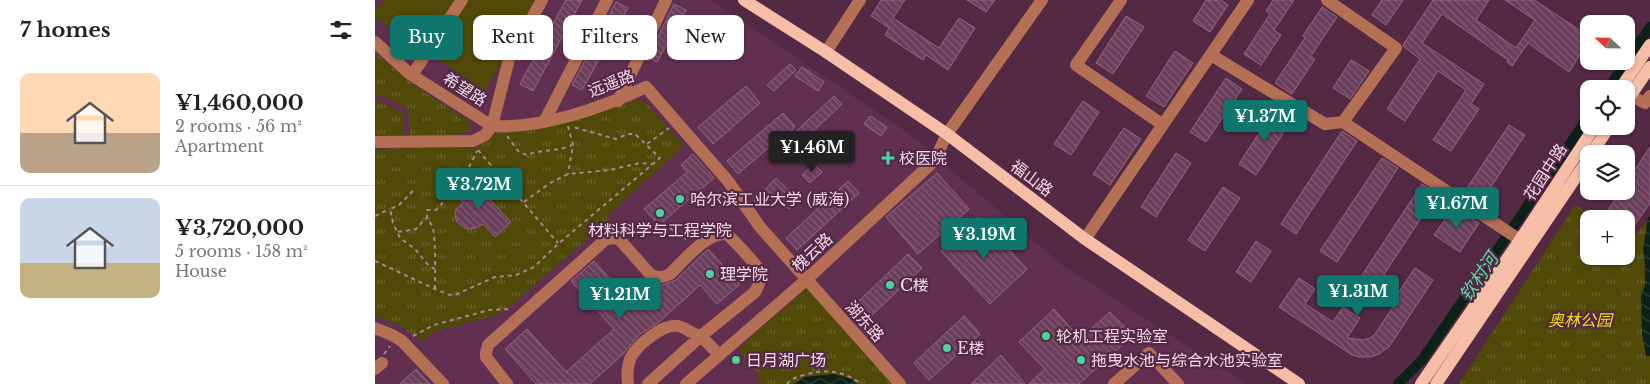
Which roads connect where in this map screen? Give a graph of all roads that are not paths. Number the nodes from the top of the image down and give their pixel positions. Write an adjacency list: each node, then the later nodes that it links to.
1 (463, 0): 16 (street)
2 (542, 0): 23 (street)
3 (607, 0): 20 (street)
4 (667, 0): 19 (street)
5 (744, 0): 13 (main road, 福山路)
6 (860, 0): 13 (street)
7 (1042, 0): 24 (street, 槐云路)
8 (1121, 0): 22 (street)
9 (1248, 0): 14 (street)
10 (1327, 0): 21 (street)
11 (375, 42): 16 (street, 希望路)
12 (1650, 45): 17 (main road)
13 (826, 52): 24 (main road, 福山路)
14 (1211, 55): 21 (street); 22 (street)
15 (1650, 67): 18 (main road)
16 (412, 75): 23 (street, 希望路)
17 (1626, 80)
18 (1638, 100)
19 (618, 101): 20 (street, 远遥路); 30 (street, 远遥路)
20 (544, 122): 23 (street, 远遥路)
21 (1343, 122): 28 (street)
22 (1163, 125): 29 (street)
23 (492, 126): 26 (street)
24 (947, 134): 29 (main road, 福山路); 30 (street, 槐云路)
25 (1589, 135): 28 (main road, 花园中路)
26 (375, 142)
27 (1580, 171): 44 (main road)
28 (1517, 238): 43 (main road, 花园中路)
29 (1085, 239): 42 (main road, 福山路)
30 (806, 280): 33 (street, 槐云路); 39 (street, 湖东路)
31 (375, 328): 34 (street)
32 (701, 336): 33 (street); 35 (street); 36 (street); 37 (street)
33 (719, 355): 38 (street, 槐云路)
34 (443, 384)
35 (507, 384)
36 (628, 384)
37 (648, 384)
38 (686, 384)
39 (900, 384)
40 (1114, 384): 41 (street)
41 (1178, 384)
42 (1299, 384)
43 (1421, 384)
44 (1436, 384)

